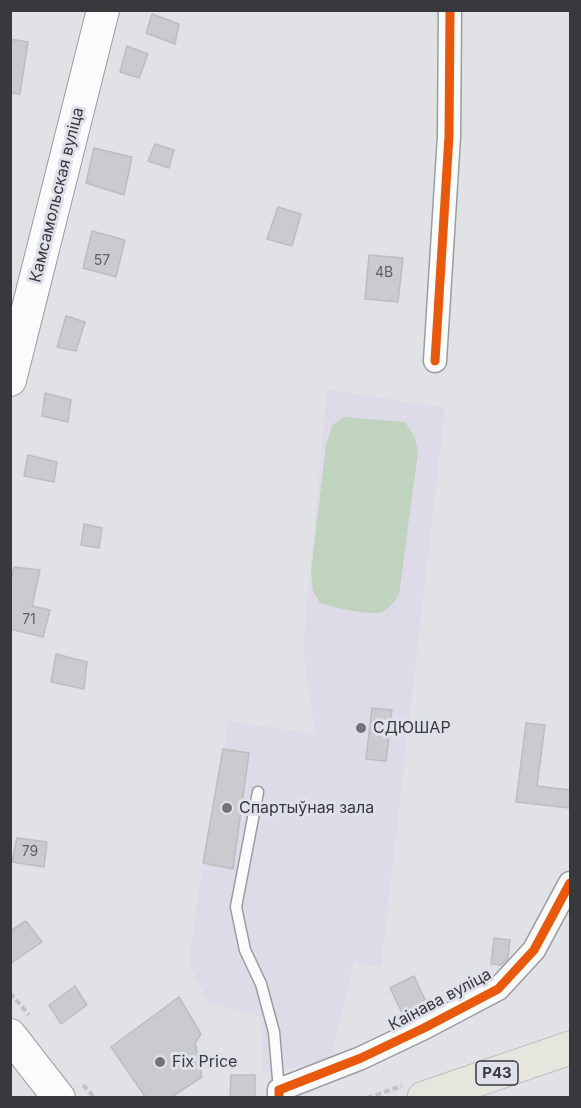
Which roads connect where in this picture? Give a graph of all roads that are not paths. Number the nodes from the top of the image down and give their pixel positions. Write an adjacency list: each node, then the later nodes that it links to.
1 (103, 10): 4 (main road, Камсамольская вуліца)
2 (450, 10): 3 (street)
3 (435, 361)
4 (10, 380)
5 (258, 792): 9 (lane)
6 (570, 883): 9 (street, Каінава вуліца)
7 (10, 1035): 10 (main road)
8 (570, 1048): 11 (main road, Р43)
9 (279, 1094)
10 (58, 1098)
11 (424, 1098)

